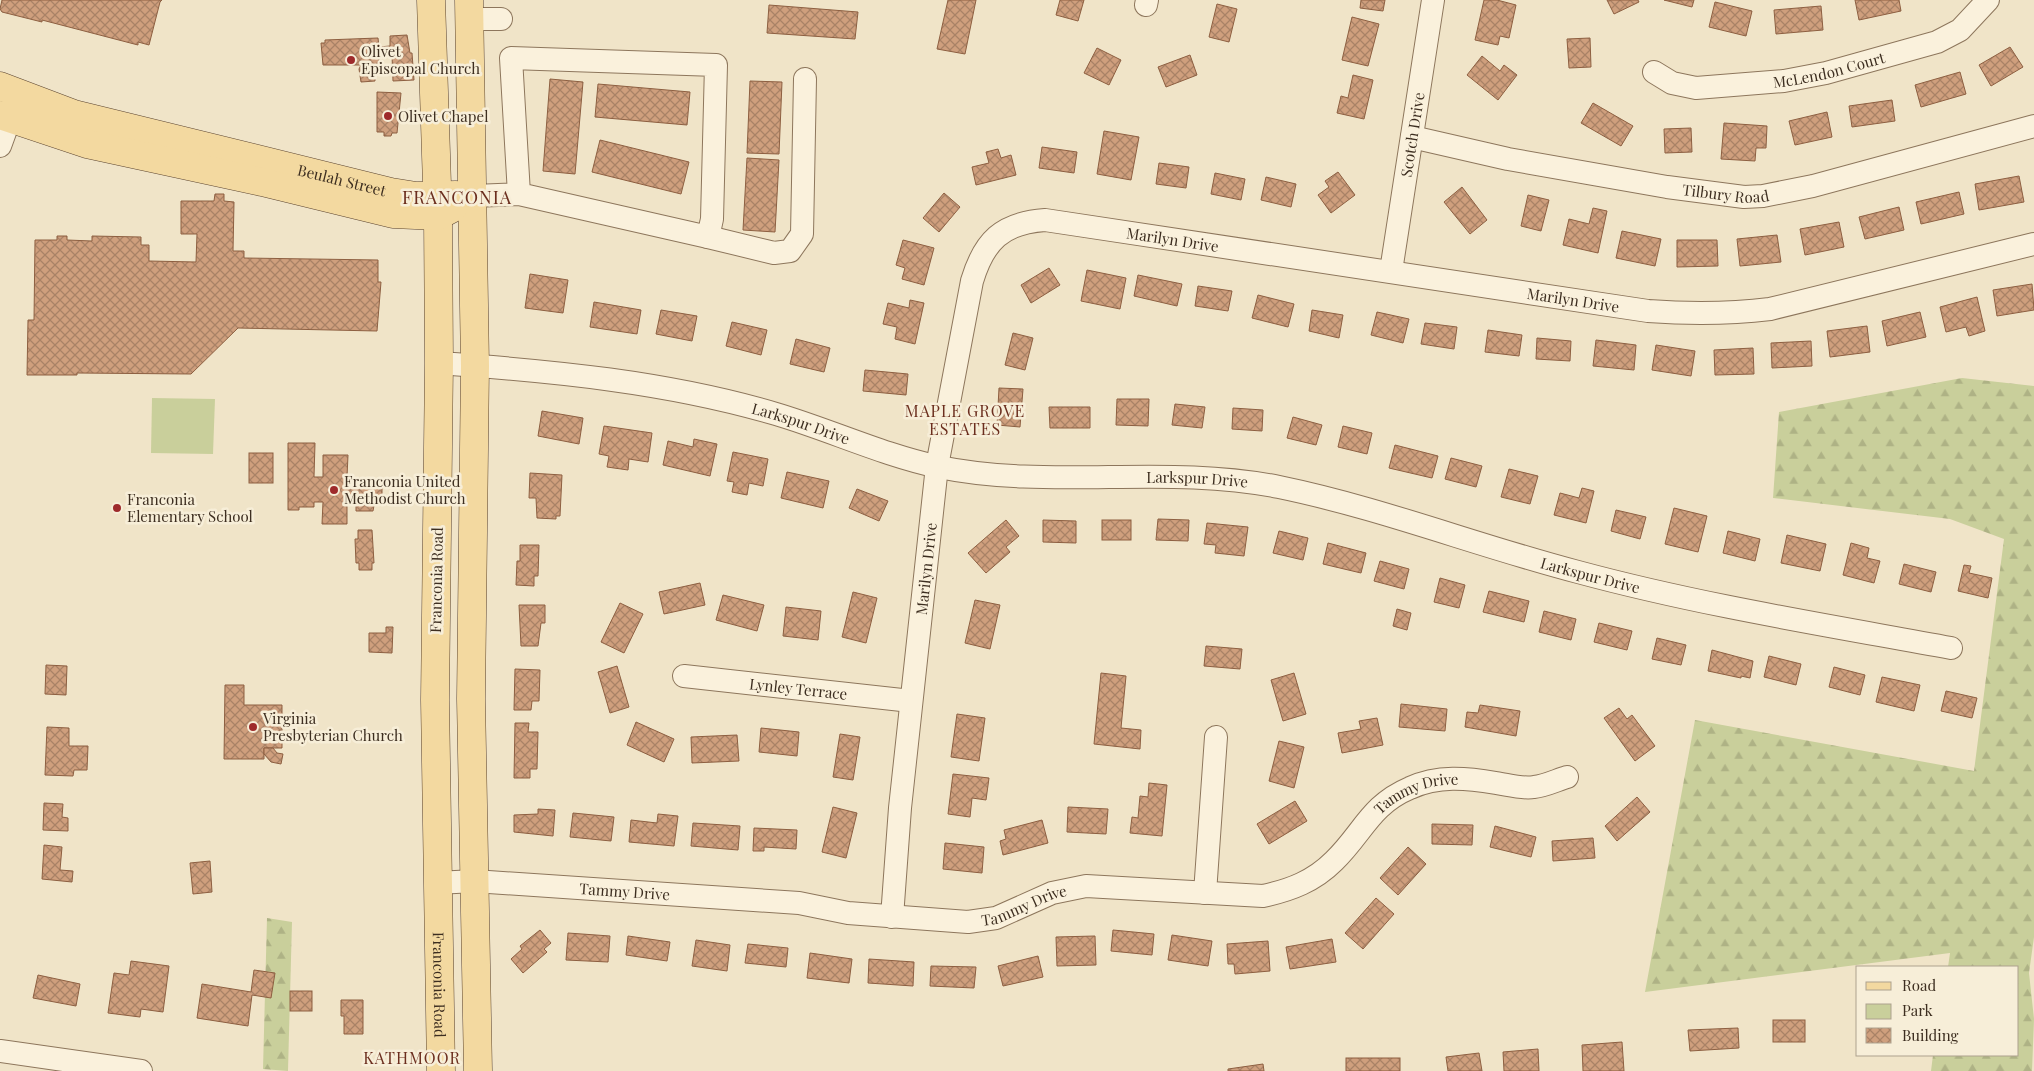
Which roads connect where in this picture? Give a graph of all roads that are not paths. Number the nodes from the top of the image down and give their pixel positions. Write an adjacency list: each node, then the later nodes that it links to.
1 (430, 0): 15 (main road, Franconia Road)
2 (1433, 0): 11 (street, Scotch Drive)
3 (1988, 0): 6 (street, McLendon Court)
4 (469, 10): 5 (street); 14 (main road)
5 (501, 19)
6 (1654, 72)
7 (805, 79): 16 (street)
8 (9, 90): 9 (street); 15 (main road, Beulah Street)
9 (5, 117): 12 (street); 15 (main road, Beulah Street)
10 (2034, 126): 11 (street, Tilbury Road)
11 (1412, 137): 18 (street, Scotch Drive)
12 (0, 146)
13 (518, 194): 14 (street); 16 (street); 16 (street)
14 (474, 196): 15 (main road, Beulah Street); 20 (main road)
15 (437, 205): 19 (main road, Franconia Road)
16 (708, 237)
17 (2034, 244): 18 (street, Marilyn Drive)
18 (1391, 271): 21 (street, Marilyn Drive)
19 (439, 364): 20 (street, Larkspur Drive); 28 (main road, Franconia Road)
20 (475, 366): 21 (street, Larkspur Drive); 27 (main road)
21 (937, 466): 22 (street, Larkspur Drive); 24 (street, Marilyn Drive)
22 (1951, 648)
23 (684, 676): 24 (street, Lynley Terrace)
24 (912, 700): 30 (street, Marilyn Drive)
25 (1216, 737): 29 (street)
26 (1567, 776): 29 (street, Tammy Drive)
27 (474, 881): 28 (street, Tammy Drive); 30 (street, Tammy Drive); 34 (main road)
28 (437, 882): 33 (main road, Franconia Road)
29 (1205, 893): 30 (street, Tammy Drive)
30 (892, 917)
31 (0, 1051): 32 (street)
32 (141, 1071)
33 (441, 1071)
34 (478, 1071)

